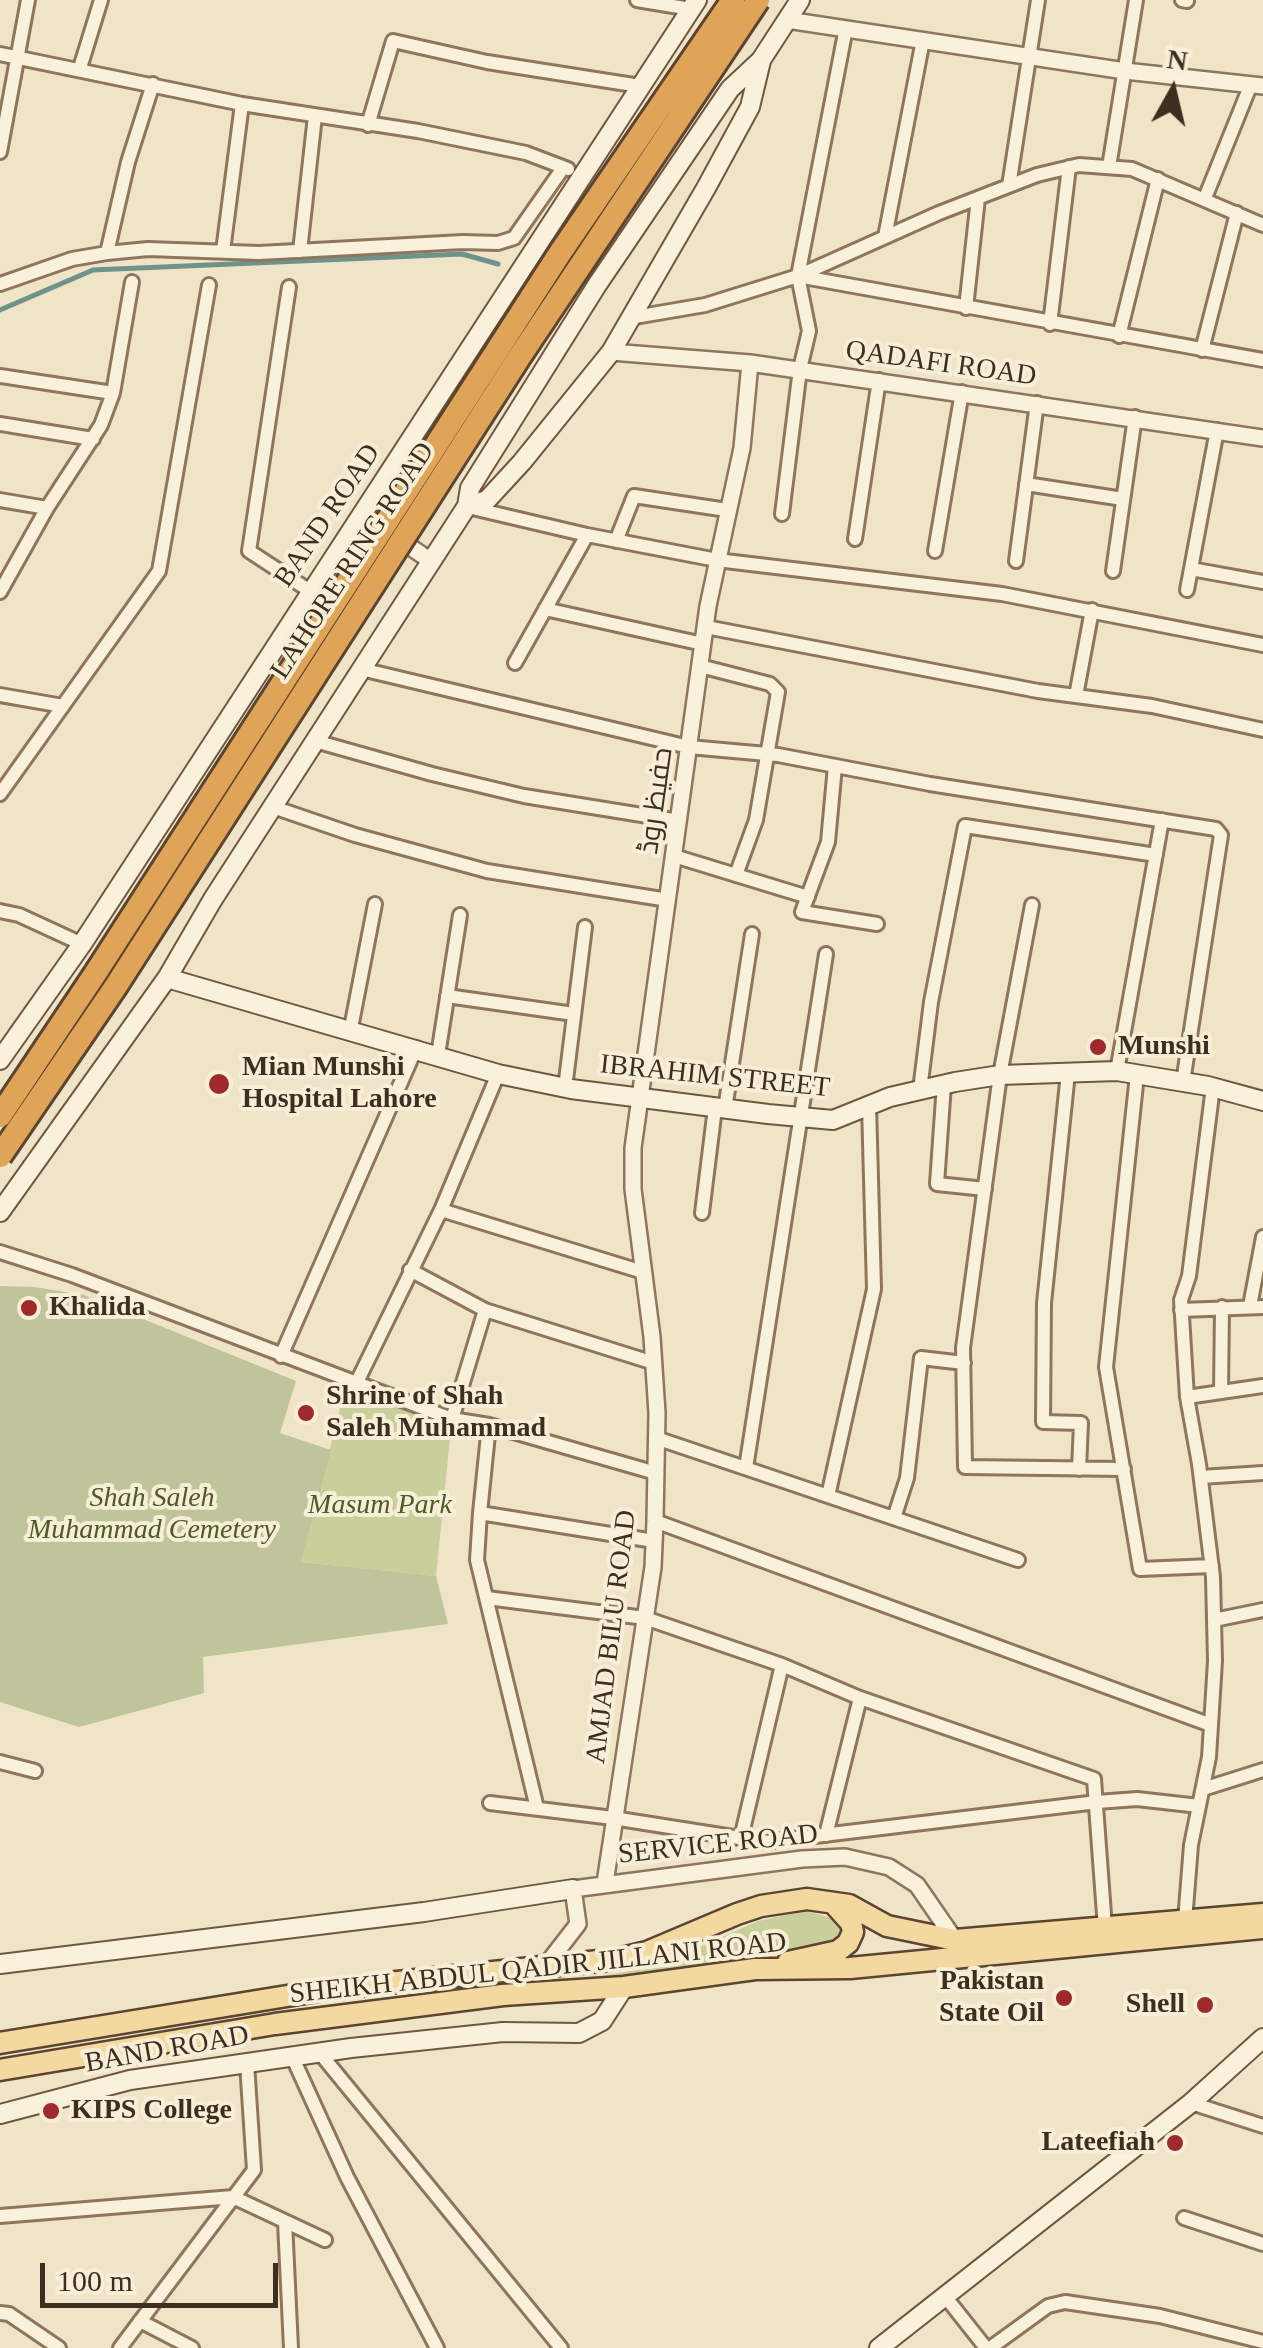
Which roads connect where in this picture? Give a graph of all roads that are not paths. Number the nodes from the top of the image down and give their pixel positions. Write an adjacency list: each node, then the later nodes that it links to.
1 (28, 0): 15 (street)
2 (100, 0): 17 (street)
3 (636, 0): 9 (street)
4 (733, 0): 139 (highway, LAHORE RING ROAD, bridge)
5 (758, 0): 141 (highway, LAHORE RING ROAD, bridge)
6 (800, 0): 10 (main road)
7 (1038, 0): 14 (street)
8 (1136, 0): 18 (street)
9 (694, 4): 21 (main road, BAND ROAD)
10 (787, 20): 11 (street); 16 (main road)
11 (846, 28): 12 (street); 40 (street)
12 (923, 40): 14 (street); 36 (street)
13 (0, 54): 15 (street)
14 (1030, 56): 18 (street); 31 (street)
15 (19, 57): 17 (street); 25 (street)
16 (761, 60): 46 (main road); 67 (main road)
17 (80, 68): 19 (street)
18 (1126, 71): 20 (street); 28 (street)
19 (153, 84): 22 (street); 39 (street)
20 (1257, 85): 33 (street)
21 (640, 86): 24 (street); 29 (main road, BAND ROAD)
22 (242, 104): 23 (street); 37 (street)
23 (314, 116): 24 (street); 38 (street)
24 (368, 125): 26 (street)
25 (0, 152)
26 (564, 168): 29 (street); 38 (street)
27 (1068, 168): 28 (street); 31 (street); 47 (street)
28 (1110, 168): 30 (street)
29 (585, 174): 71 (main road, BAND ROAD)
30 (1158, 179): 33 (street); 48 (street)
31 (1010, 186): 32 (street)
32 (978, 198): 36 (street); 45 (street)
33 (1206, 198): 34 (street)
34 (1236, 212): 35 (street); 49 (street)
35 (1263, 225)
36 (885, 238): 40 (street)
37 (222, 251): 38 (street); 39 (street)
38 (300, 252)
39 (107, 253): 42 (street)
40 (798, 276): 45 (street); 46 (street); 53 (street)
41 (132, 282): 57 (street)
42 (0, 284)
43 (209, 286): 94 (street)
44 (289, 287): 84 (street)
45 (966, 308): 47 (street)
46 (629, 318): 50 (main road)
47 (1050, 324): 48 (street)
48 (1119, 336): 49 (street)
49 (1202, 350): 51 (street)
50 (611, 352): 52 (street, QADAFI ROAD); 67 (main road)
51 (1263, 360)
52 (750, 362): 53 (street, QADAFI ROAD); 69 (street, حفیظ روڈ)
53 (800, 369): 55 (street, QADAFI ROAD); 70 (street)
54 (0, 376): 57 (street)
55 (879, 380): 56 (street, QADAFI ROAD); 73 (street)
56 (962, 392): 58 (street, QADAFI ROAD); 75 (street)
57 (114, 393): 63 (street)
58 (1037, 403): 59 (street, QADAFI ROAD); 64 (street)
59 (1135, 418): 61 (street, QADAFI ROAD); 65 (street)
60 (0, 424): 63 (street)
61 (1217, 430): 62 (street, QADAFI ROAD); 79 (street)
62 (1263, 438)
63 (93, 439): 68 (street)
64 (1026, 484): 65 (street); 77 (street)
65 (1124, 498): 80 (street)
66 (0, 500): 68 (street)
67 (467, 506): 72 (street); 78 (main road)
68 (48, 508): 82 (street)
69 (727, 510): 74 (street); 76 (street, حفیظ روڈ)
70 (782, 514)
71 (363, 515): 78 (street); 84 (main road, BAND ROAD)
72 (587, 535): 74 (street); 85 (street)
73 (855, 539)
74 (616, 540): 76 (street)
75 (935, 551)
76 (718, 560): 86 (street); 87 (street, حفیظ روڈ)
77 (1016, 560)
78 (432, 561): 91 (main road)
79 (1192, 569): 81 (street); 83 (street)
80 (1113, 571)
81 (1263, 582)
82 (2, 584)
83 (1187, 590)
84 (310, 592): 116 (main road, BAND ROAD)
85 (545, 609): 87 (street); 89 (street)
86 (1092, 610): 88 (street); 93 (street)
87 (705, 636): 90 (street, حفیظ روڈ); 93 (street)
88 (1263, 645)
89 (515, 663)
90 (700, 666): 97 (street, حفیظ روڈ); 98 (street)
91 (361, 668): 96 (main road); 97 (street)
92 (0, 695): 94 (street)
93 (1076, 696): 95 (street)
94 (63, 706): 100 (street)
95 (1263, 730)
96 (315, 741): 101 (main road); 103 (street)
97 (689, 747): 98 (street); 103 (street, حفیظ روڈ)
98 (768, 754): 99 (street); 106 (street)
99 (836, 766): 102 (street); 107 (street)
100 (0, 794)
101 (272, 807): 108 (street); 118 (main road)
102 (1162, 820): 104 (street); 130 (street)
103 (679, 821): 105 (street, حفیظ روڈ)
104 (1156, 855): 125 (street); 134 (street)
105 (674, 856): 106 (street); 108 (street, حفیظ روڈ)
106 (736, 875): 107 (street)
107 (808, 898): 113 (street)
108 (668, 900): 135 (street, حفیظ روڈ)
109 (375, 904): 121 (street)
110 (1032, 905): 128 (street)
111 (0, 912): 116 (street)
112 (460, 915): 119 (street)
113 (878, 924)
114 (585, 927): 120 (street)
115 (752, 934): 138 (street)
116 (82, 944): 124 (main road, BAND ROAD)
117 (826, 954): 140 (street)
118 (167, 978): 121 (main road, IBRAHIM STREET); 144 (main road)
119 (447, 996): 120 (street); 123 (street)
120 (574, 1014): 133 (street)
121 (350, 1034): 122 (main road, IBRAHIM STREET)
122 (416, 1048): 123 (main road, IBRAHIM STREET); 154 (street)
123 (438, 1055): 127 (main road, IBRAHIM STREET)
124 (0, 1060)
125 (1117, 1072): 126 (main road, IBRAHIM STREET); 129 (main road, IBRAHIM STREET)
126 (1068, 1073): 128 (main road, IBRAHIM STREET); 165 (street)
127 (498, 1074): 133 (main road, IBRAHIM STREET); 143 (street)
128 (1000, 1074): 131 (main road, IBRAHIM STREET); 142 (street)
129 (1137, 1075): 130 (main road, IBRAHIM STREET); 166 (street)
130 (1182, 1082): 132 (main road, IBRAHIM STREET)
131 (944, 1084): 134 (main road, IBRAHIM STREET); 142 (street)
132 (1213, 1087): 136 (main road, IBRAHIM STREET); 153 (street)
133 (565, 1088): 135 (main road, IBRAHIM STREET)
134 (920, 1090): 137 (main road, IBRAHIM STREET)
135 (638, 1099): 138 (main road, IBRAHIM STREET); 149 (street, AMJAD BILU ROAD)
136 (1263, 1101)
137 (869, 1106): 140 (main road, IBRAHIM STREET); 170 (street)
138 (720, 1108): 140 (main road, IBRAHIM STREET); 145 (street)
139 (0, 1116)
140 (802, 1117): 164 (street)
141 (0, 1156)
142 (985, 1189): 156 (street)
143 (442, 1210): 148 (street); 149 (street)
144 (0, 1212)
145 (702, 1213)
146 (1263, 1237): 150 (street)
147 (0, 1252): 154 (street)
148 (410, 1270): 152 (street); 157 (street)
149 (644, 1272): 155 (street, AMJAD BILU ROAD)
150 (1256, 1307): 151 (street)
151 (1222, 1308): 153 (street); 159 (street)
152 (485, 1310): 155 (street); 161 (street)
153 (1181, 1310): 160 (street)
154 (281, 1356): 157 (street)
155 (654, 1362): 163 (street, AMJAD BILU ROAD)
156 (964, 1363): 165 (street); 172 (street)
157 (358, 1382): 161 (street)
158 (1263, 1386): 159 (street)
159 (1222, 1392): 160 (street)
160 (1186, 1397): 169 (street)
161 (452, 1418): 162 (street)
162 (489, 1425): 168 (street); 171 (street)
163 (656, 1438): 164 (street); 168 (street, AMJAD BILU ROAD)
164 (746, 1468): 170 (street)
165 (1079, 1469): 166 (street)
166 (1124, 1470): 176 (street)
167 (1263, 1473): 169 (street)
168 (656, 1474): 173 (street, AMJAD BILU ROAD)
169 (1201, 1477): 176 (street)
170 (828, 1496): 172 (street)
171 (480, 1513): 174 (street); 177 (street)
172 (894, 1518): 175 (street)
173 (655, 1521): 174 (street, AMJAD BILU ROAD); 183 (street)
174 (654, 1541): 179 (street, AMJAD BILU ROAD)
175 (1018, 1560)
176 (1212, 1566): 180 (street)
177 (487, 1598): 179 (street); 191 (street)
178 (1263, 1610): 180 (street)
179 (645, 1618): 181 (street); 192 (street, AMJAD BILU ROAD)
180 (1214, 1620): 183 (street)
181 (782, 1665): 182 (street); 194 (street)
182 (860, 1698): 188 (street); 193 (street)
183 (1211, 1725): 187 (street)
184 (0, 1762): 185 (street)
185 (36, 1770)
186 (1263, 1770): 187 (street)
187 (1203, 1789): 190 (street)
188 (1097, 1802): 190 (street); 193 (street); 200 (street)
189 (490, 1803): 191 (street)
190 (1199, 1806): 199 (street)
191 (538, 1808): 192 (street)
192 (613, 1818): 194 (street); 195 (street, AMJAD BILU ROAD)
193 (826, 1835): 194 (street)
194 (741, 1838)
195 (605, 1883): 196 (street, SERVICE ROAD); 202 (street, SERVICE ROAD)
196 (573, 1889): 203 (main road); 204 (street)
197 (832, 1902): 202 (main road, SHEIKH ABDUL QADIR JILLANI ROAD); 204 (main road, SHEIKH ABDUL QADIR JILLANI ROAD); 205 (main road)
198 (1263, 1914): 199 (main road, SHEIKH ABDUL QADIR JILLANI ROAD)
199 (1185, 1921): 200 (main road, SHEIKH ABDUL QADIR JILLANI ROAD)
200 (1105, 1928): 202 (main road, SHEIKH ABDUL QADIR JILLANI ROAD)
201 (1263, 1928): 205 (main road, SHEIKH ABDUL QADIR JILLANI ROAD)
202 (955, 1940)
203 (0, 1964)
204 (547, 1964): 208 (main road, SHEIKH ABDUL QADIR JILLANI ROAD)
205 (755, 1969): 206 (main road, SHEIKH ABDUL QADIR JILLANI ROAD)
206 (624, 1987): 209 (main road, BAND ROAD); 212 (main road, SHEIKH ABDUL QADIR JILLANI ROAD)
207 (1263, 2038): 213 (main road)
208 (0, 2043)
209 (319, 2052): 210 (main road, BAND ROAD); 231 (street)
210 (292, 2056): 211 (main road, BAND ROAD); 230 (street)
211 (248, 2063): 214 (main road, BAND ROAD); 216 (street)
212 (0, 2070)
213 (1192, 2102): 215 (street); 222 (main road)
214 (0, 2114)
215 (1263, 2126)
216 (232, 2197): 217 (street); 219 (street); 224 (street)
217 (0, 2216)
218 (1184, 2218): 221 (street)
219 (285, 2222): 220 (street); 229 (street)
220 (325, 2240)
221 (1263, 2244)
222 (944, 2294): 232 (main road); 233 (street)
223 (0, 2313): 226 (street)
224 (140, 2321): 227 (street); 228 (street)
225 (1263, 2342): 233 (street)
226 (59, 2348)
227 (120, 2348)
228 (192, 2348)
229 (291, 2348)
230 (437, 2348)
231 (561, 2348)
232 (880, 2348)
233 (988, 2348)

